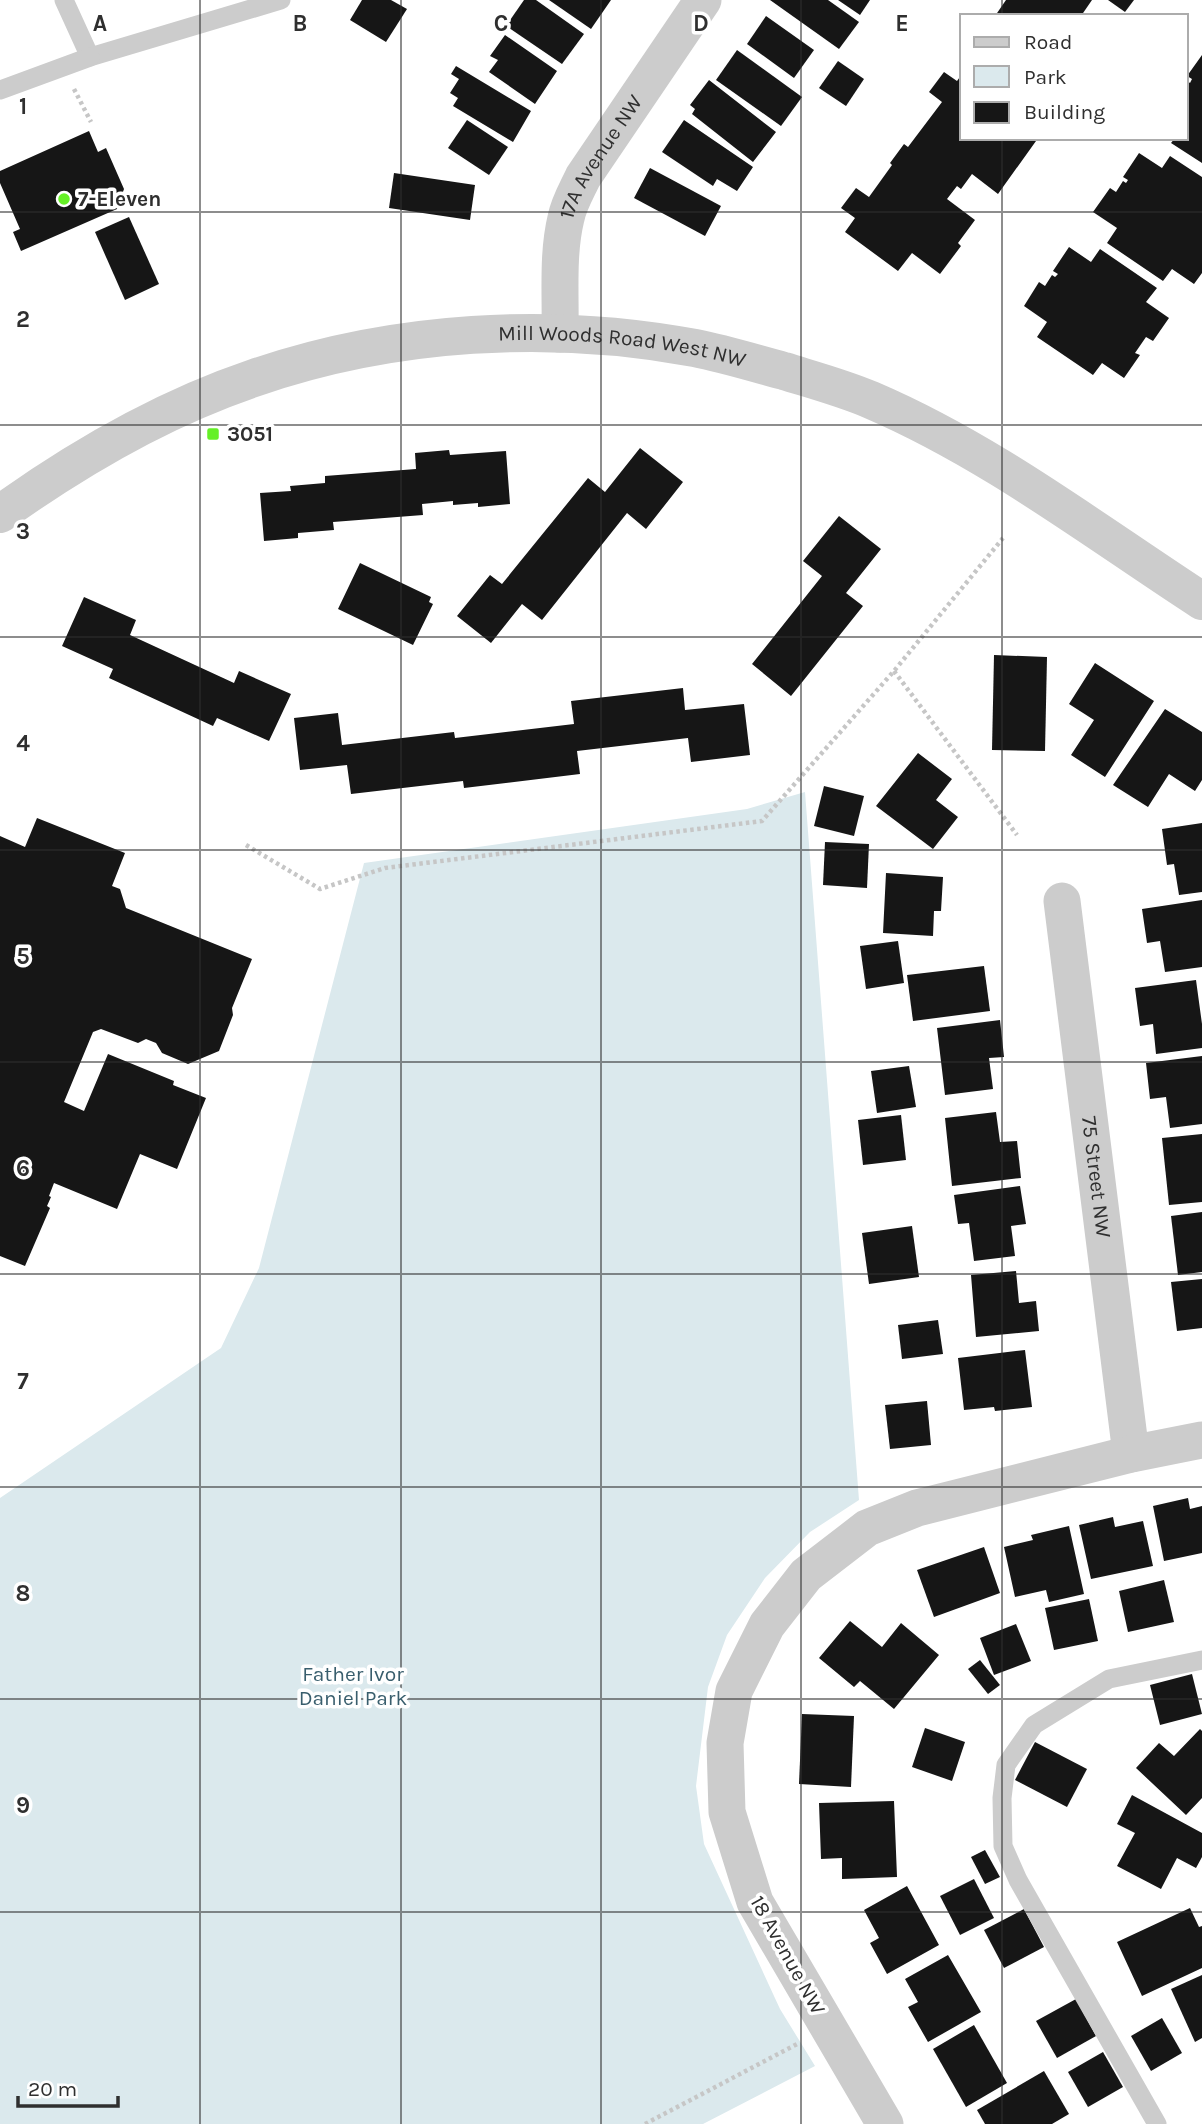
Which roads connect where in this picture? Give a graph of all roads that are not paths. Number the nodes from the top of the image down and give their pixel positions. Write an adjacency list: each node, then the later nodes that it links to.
1 (64, 0): 4 (lane)
2 (281, 0): 4 (lane)
3 (703, 0): 6 (street, 17A Avenue NW)
4 (90, 57): 5 (lane)
5 (0, 90)
6 (560, 334): 7 (street, Mill Woods Road West NW); 8 (street, Mill Woods Road West NW)
7 (5, 500)
8 (1202, 601)
9 (1062, 901): 11 (street, 75 Street NW)
10 (1202, 1440): 11 (street)
11 (1131, 1454): 13 (street, 18 Avenue NW)
12 (1202, 1660): 14 (lane)
13 (885, 2124)
14 (1157, 2124)

